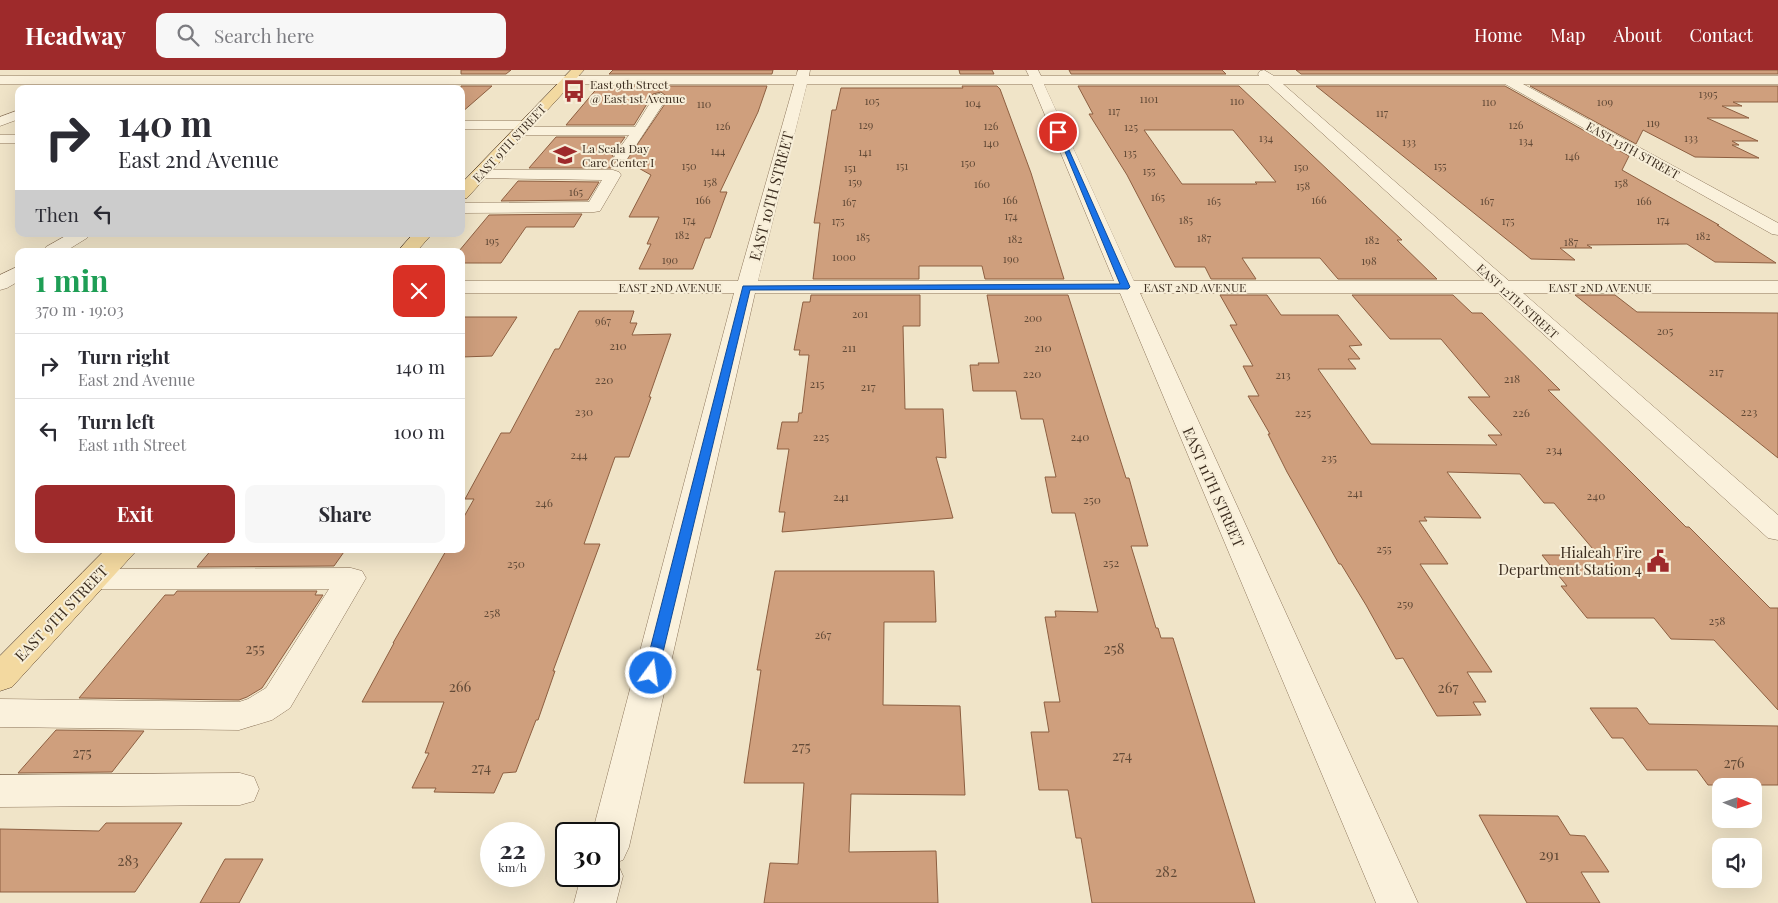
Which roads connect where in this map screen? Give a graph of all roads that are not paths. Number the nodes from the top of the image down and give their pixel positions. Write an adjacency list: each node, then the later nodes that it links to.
1 (121, 70): 14 (street)
2 (214, 70): 15 (street)
3 (305, 70): 16 (street)
4 (349, 70): 17 (street)
5 (439, 70): 18 (street)
6 (1488, 70): 21 (street, EAST 13TH STREET)
7 (1715, 70): 22 (street)
8 (573, 75): 19 (street); 20 (street); 31 (main road, EAST 9TH STREET)
9 (803, 75): 10 (street); 20 (street); 48 (street, EAST 10TH STREET)
10 (942, 75): 11 (street)
11 (1034, 75): 12 (street); 49 (street, EAST 11TH STREET)
12 (1265, 75): 21 (street); 50 (street, EAST 12TH STREET)
13 (0, 80): 14 (street)
14 (98, 80): 15 (street); 24 (street)
15 (193, 80): 16 (street)
16 (286, 80): 17 (street)
17 (332, 80): 18 (street); 25 (street)
18 (425, 80): 19 (street)
19 (471, 80): 26 (street)
20 (663, 80): 32 (street)
21 (1506, 80): 22 (street); 39 (street, EAST 13TH STREET)
22 (1739, 80): 23 (street); 27 (street)
23 (1778, 80)
24 (86, 85)
25 (324, 85)
26 (465, 85)
27 (1770, 92)
28 (15, 116): 29 (street)
29 (0, 122)
30 (465, 125): 31 (street)
31 (523, 128): 32 (street); 36 (main road, EAST 9TH STREET)
32 (639, 131): 35 (street)
33 (0, 139): 34 (street)
34 (15, 139)
35 (622, 156)
36 (479, 175): 37 (main road, EAST 9TH STREET); 38 (street)
37 (465, 190)
38 (465, 208)
39 (1778, 230)
40 (76, 237): 42 (street)
41 (420, 237): 43 (main road)
42 (57, 248)
43 (410, 248)
44 (15, 275): 45 (street)
45 (0, 285): 46 (street)
46 (15, 287)
47 (465, 287): 48 (street, EAST 2ND AVENUE)
48 (746, 287): 49 (street, EAST 2ND AVENUE); 59 (street, EAST 10TH STREET)
49 (1126, 287): 50 (street, EAST 2ND AVENUE); 62 (street, EAST 11TH STREET)
50 (1501, 287): 51 (street, EAST 2ND AVENUE); 52 (street, EAST 12TH STREET)
51 (1778, 287)
52 (1778, 531)
53 (119, 553): 54 (main road, EAST 9TH STREET)
54 (94, 579): 55 (main road, EAST 9TH STREET); 56 (street)
55 (0, 678)
56 (0, 713)
57 (240, 789): 58 (street)
58 (0, 791)
59 (615, 822)
60 (599, 887): 61 (street)
61 (595, 903)
62 (1397, 903)

